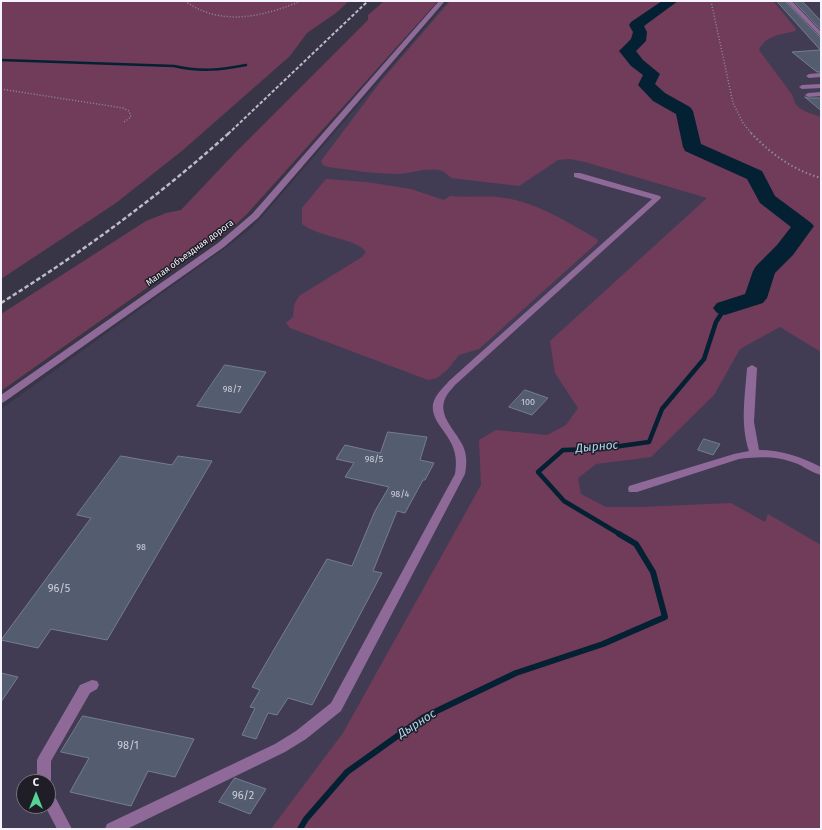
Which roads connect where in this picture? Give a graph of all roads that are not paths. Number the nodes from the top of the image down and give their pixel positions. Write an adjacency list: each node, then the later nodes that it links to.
1 (442, 1): 12 (street, Малая объездная дорога)
2 (789, 1): 3 (street)
3 (821, 35)
4 (821, 75): 5 (street)
5 (809, 76)
6 (821, 86): 7 (street)
7 (802, 87)
8 (821, 94): 9 (street)
9 (808, 95)
10 (578, 175): 20 (street)
11 (752, 368): 13 (street)
12 (1, 400)
13 (755, 452): 14 (street); 15 (street)
14 (821, 472)
15 (633, 489)
16 (92, 685): 17 (street)
17 (44, 774)
18 (56, 812): 19 (street)
19 (65, 829)
20 (112, 829)

